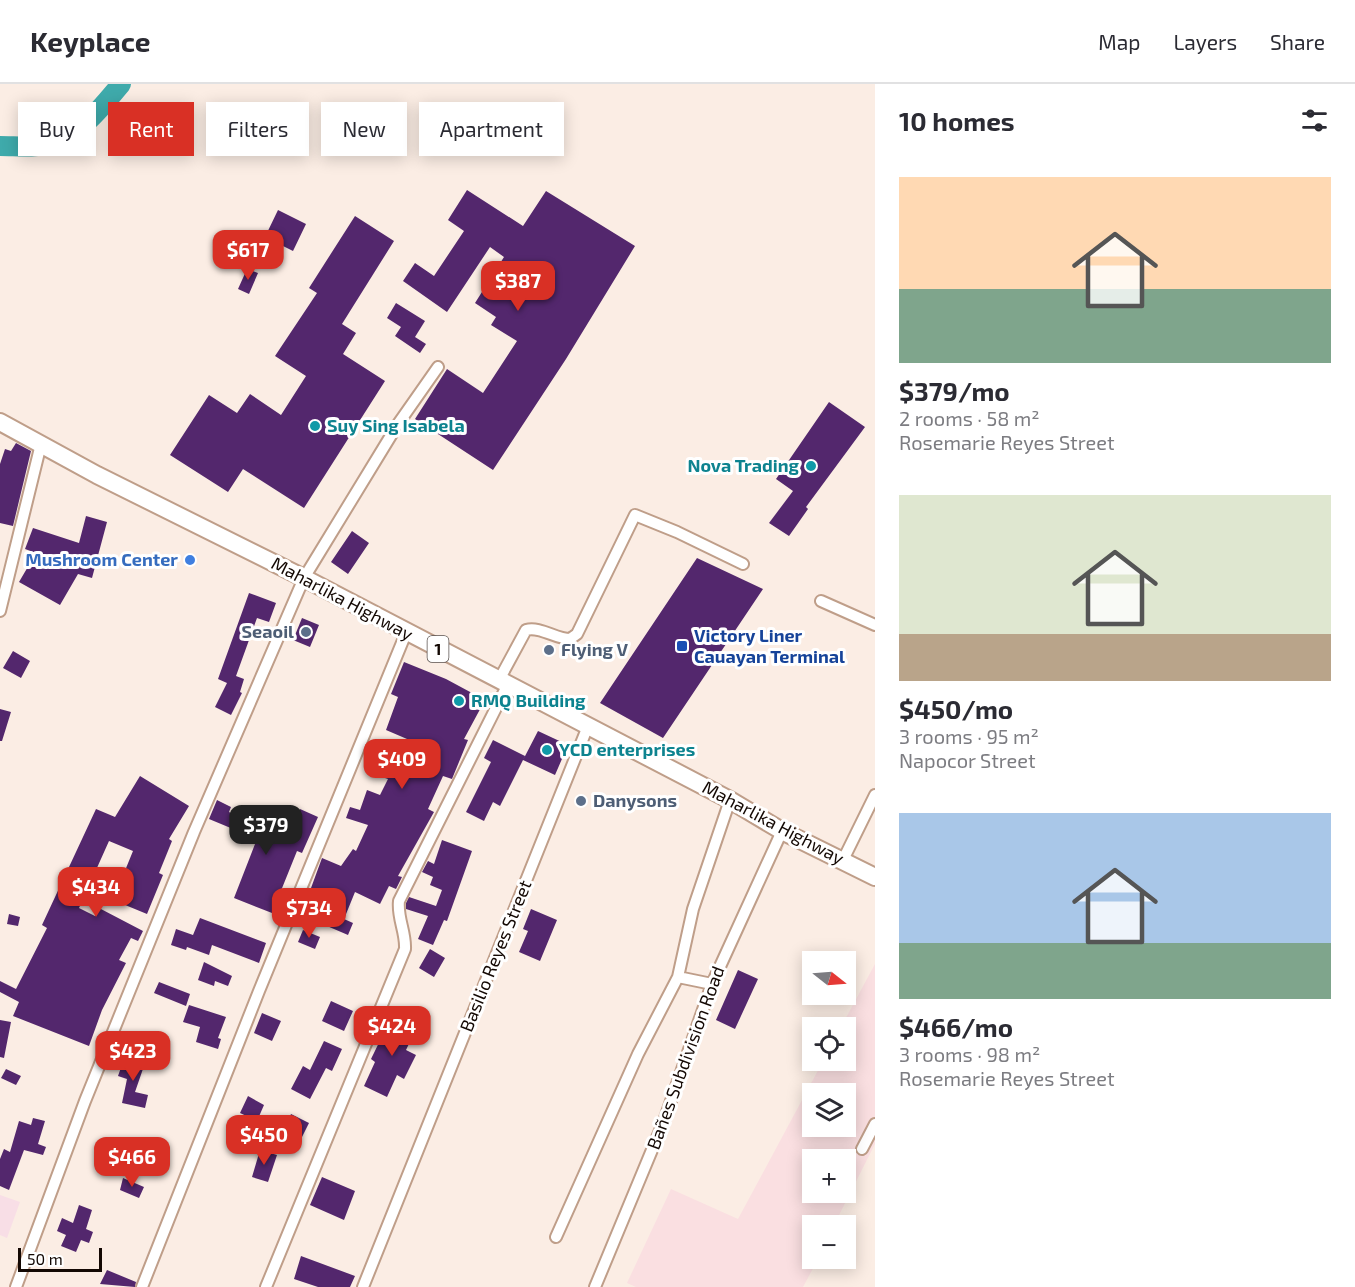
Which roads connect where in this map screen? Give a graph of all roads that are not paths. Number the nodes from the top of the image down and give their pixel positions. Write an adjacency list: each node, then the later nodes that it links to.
1 (438, 368): 5 (street)
2 (0, 422): 3 (highway, Maharlika Highway / 1)
3 (41, 444): 5 (highway, Maharlika Highway / 1); 7 (street)
4 (743, 564): 10 (street)
5 (304, 578): 9 (highway, Maharlika Highway / 1); 22 (street)
6 (821, 601): 8 (street)
7 (0, 611)
8 (875, 626)
9 (406, 633): 10 (highway, Maharlika Highway / 1); 23 (street)
10 (503, 682): 11 (highway, Maharlika Highway / 1); 24 (street)
11 (588, 726): 13 (highway, Maharlika Highway / 1); 25 (street, Basilio Reyes Street)
12 (875, 795): 15 (street)
13 (730, 800): 14 (highway, Maharlika Highway / 1); 17 (street)
14 (782, 831): 15 (highway, Maharlika Highway / 1); 18 (street, Bañes Subdivision Road)
15 (843, 860): 16 (highway, Maharlika Highway / 1)
16 (875, 877)
17 (678, 977): 18 (street); 21 (street)
18 (712, 984): 26 (street, Bañes Subdivision Road)
19 (875, 1124): 20 (street)
20 (862, 1149)
21 (556, 1237)
22 (16, 1287)
23 (142, 1287)
24 (267, 1287)
25 (363, 1287)
26 (595, 1287)

